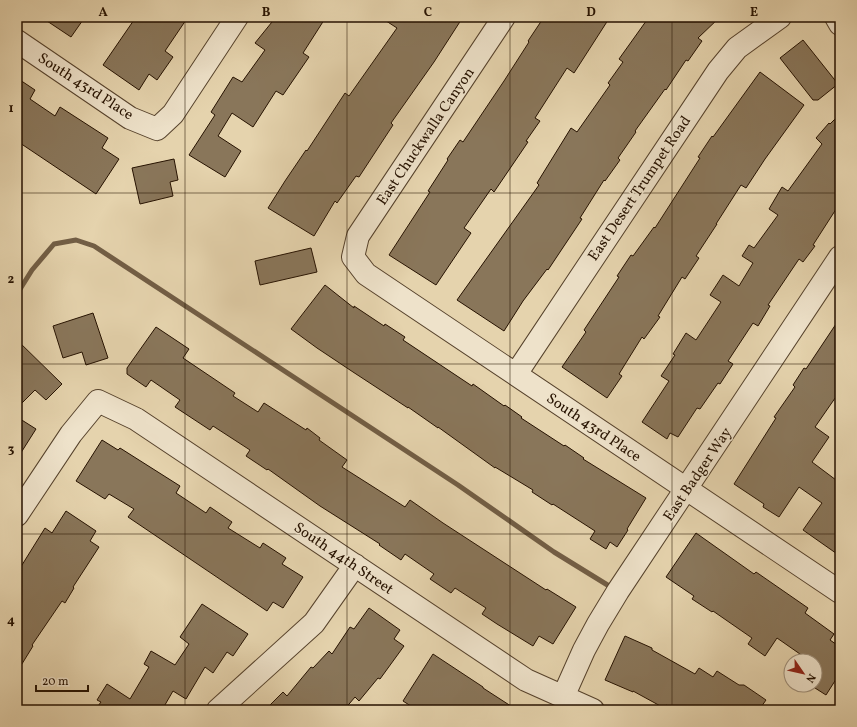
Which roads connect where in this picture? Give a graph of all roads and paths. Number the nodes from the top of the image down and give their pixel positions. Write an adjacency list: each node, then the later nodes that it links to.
1 (237, 17): 6 (street, South 43rd Place)
2 (504, 17): 7 (street, East Chuckwalla Canyon)
3 (780, 17): 9 (street, East Desert Trumpet Road)
4 (836, 17): 5 (street)
5 (840, 24)
6 (17, 41)
7 (353, 257): 9 (street, South 43rd Place)
8 (840, 257): 10 (street, East Badger Way)
9 (516, 374): 10 (street, South 43rd Place)
10 (687, 488): 13 (street, South 43rd Place); 14 (street, East Badger Way)
11 (17, 515): 12 (street, South 44th Street)
12 (354, 565): 14 (street, South 44th Street); 15 (street)
13 (840, 592)
14 (563, 697): 16 (street, South 44th Street)
15 (218, 710)
16 (593, 710)

